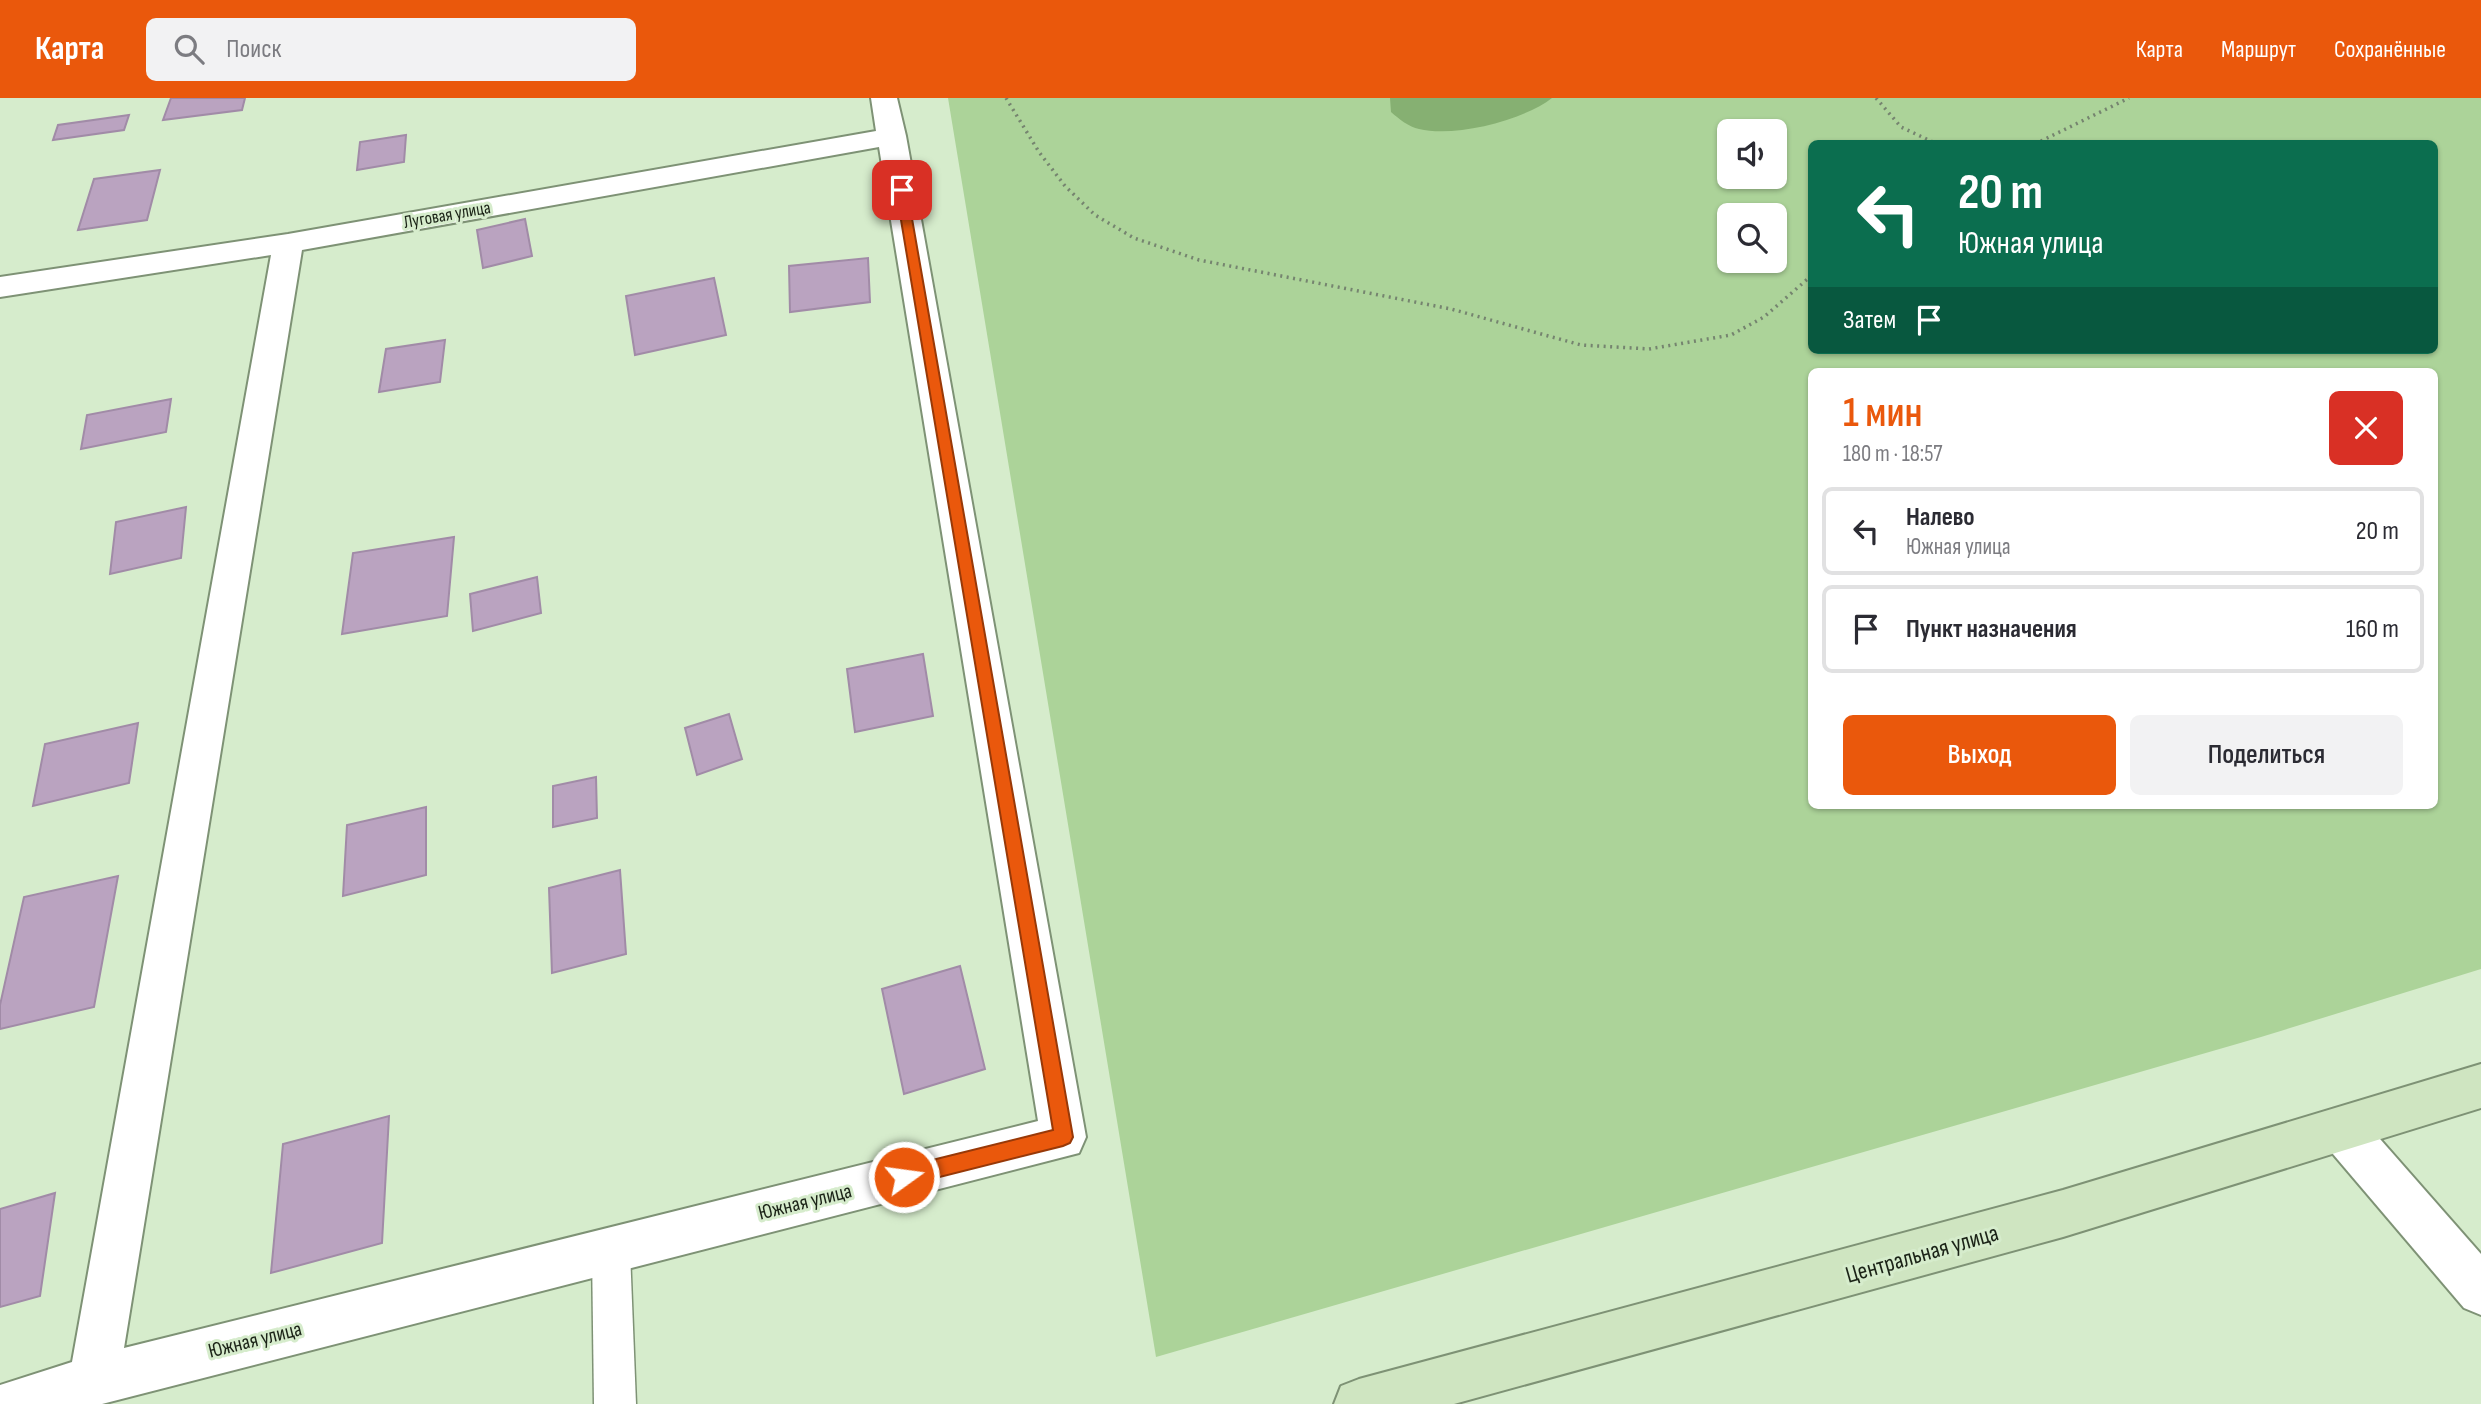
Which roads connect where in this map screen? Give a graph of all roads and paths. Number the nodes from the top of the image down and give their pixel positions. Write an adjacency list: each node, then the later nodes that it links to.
1 (1006, 98): 8 (path)
2 (1876, 98): 5 (path)
3 (2129, 98): 6 (path)
4 (888, 117): 7 (street, Луговая улица); 12 (street, Южная улица)
5 (1925, 140)
6 (2043, 140)
7 (288, 243): 9 (street, Луговая улица); 14 (street)
8 (1808, 278)
9 (0, 287)
10 (2481, 1086): 11 (main road, Центральная улица)
11 (2343, 1131): 13 (street); 17 (main road, Центральная улица)
12 (611, 1251): 14 (street, Южная улица); 16 (lane)
13 (2481, 1291)
14 (94, 1381): 15 (street, Южная улица)
15 (16, 1404)
16 (615, 1404)
17 (1359, 1404)

